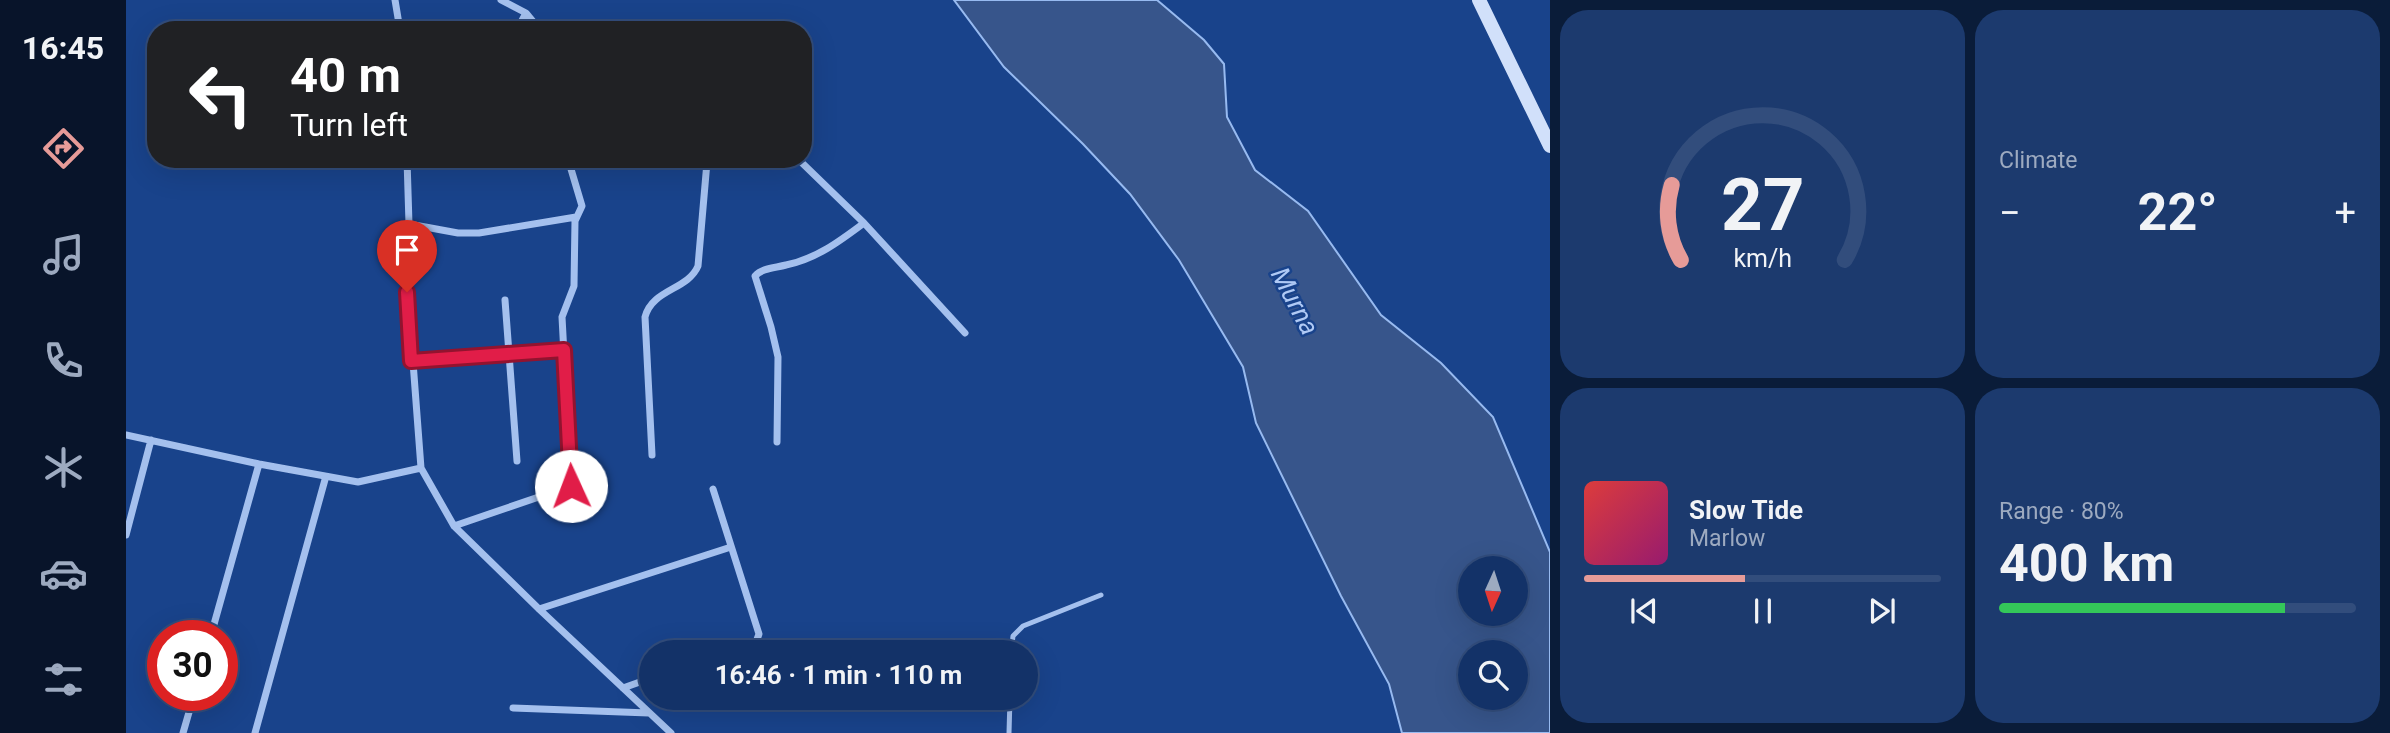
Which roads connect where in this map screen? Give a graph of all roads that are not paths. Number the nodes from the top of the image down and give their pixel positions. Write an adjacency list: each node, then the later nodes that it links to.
1 (396, 0): 5 (street)
2 (501, 0): 4 (street)
3 (1479, 0): 8 (street)
4 (526, 13): 6 (street); 7 (street)
5 (399, 21)
6 (522, 21)
7 (533, 21)
8 (1550, 146)
9 (407, 168): 15 (street)
10 (571, 168): 13 (street)
11 (708, 168): 24 (street)
12 (806, 168): 14 (street)
13 (576, 217): 15 (street); 18 (street)
14 (864, 223): 17 (street); 23 (street)
15 (409, 224): 20 (street)
16 (505, 300): 19 (street)
17 (965, 333)
18 (564, 350): 19 (street); 30 (street)
19 (510, 354): 20 (street); 25 (street)
20 (411, 361): 27 (street)
21 (126, 435): 22 (street)
22 (150, 440): 26 (street); 31 (street)
23 (777, 442)
24 (652, 455)
25 (517, 461)
26 (259, 464): 28 (street); 35 (street)
27 (421, 468): 28 (street); 30 (street)
28 (326, 476): 45 (street)
29 (713, 489): 32 (street)
30 (454, 526): 34 (street)
31 (126, 535)
32 (731, 547): 34 (street); 36 (street)
33 (1101, 595): 37 (lane)
34 (538, 609): 39 (street)
35 (215, 620)
36 (758, 640)
37 (1013, 640)
38 (639, 682): 39 (street)
39 (623, 688): 43 (street)
40 (513, 708): 43 (street)
41 (1010, 710): 47 (lane)
42 (189, 711): 44 (street)
43 (650, 713): 46 (street)
44 (183, 733)
45 (255, 733)
46 (671, 733)
47 (1009, 733)

